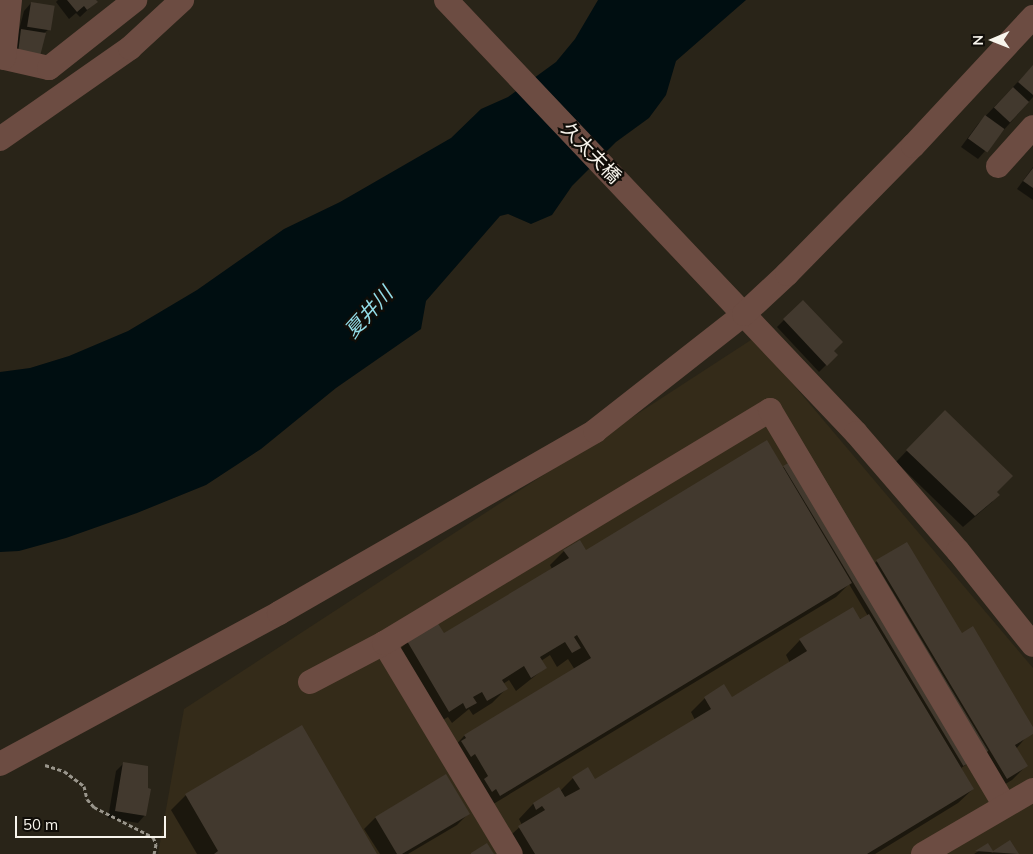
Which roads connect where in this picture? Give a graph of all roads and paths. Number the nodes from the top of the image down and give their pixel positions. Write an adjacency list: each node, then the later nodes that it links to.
1 (10, 0): 6 (street)
2 (135, 0): 6 (street)
3 (182, 0): 8 (street)
4 (446, 0): 10 (street, 久太夫橋)
5 (1033, 17): 10 (street)
6 (2, 57)
7 (1033, 127): 9 (street)
8 (0, 139)
9 (998, 166)
10 (740, 310): 12 (street, 久太夫橋); 14 (street)
11 (384, 643): 13 (street); 17 (street); 19 (street)
12 (1033, 645)
13 (310, 682)
14 (0, 764)
15 (41, 764): 18 (path)
16 (1033, 790): 17 (street)
17 (1005, 806): 20 (street)
18 (154, 854)
19 (511, 854)
20 (922, 854)

